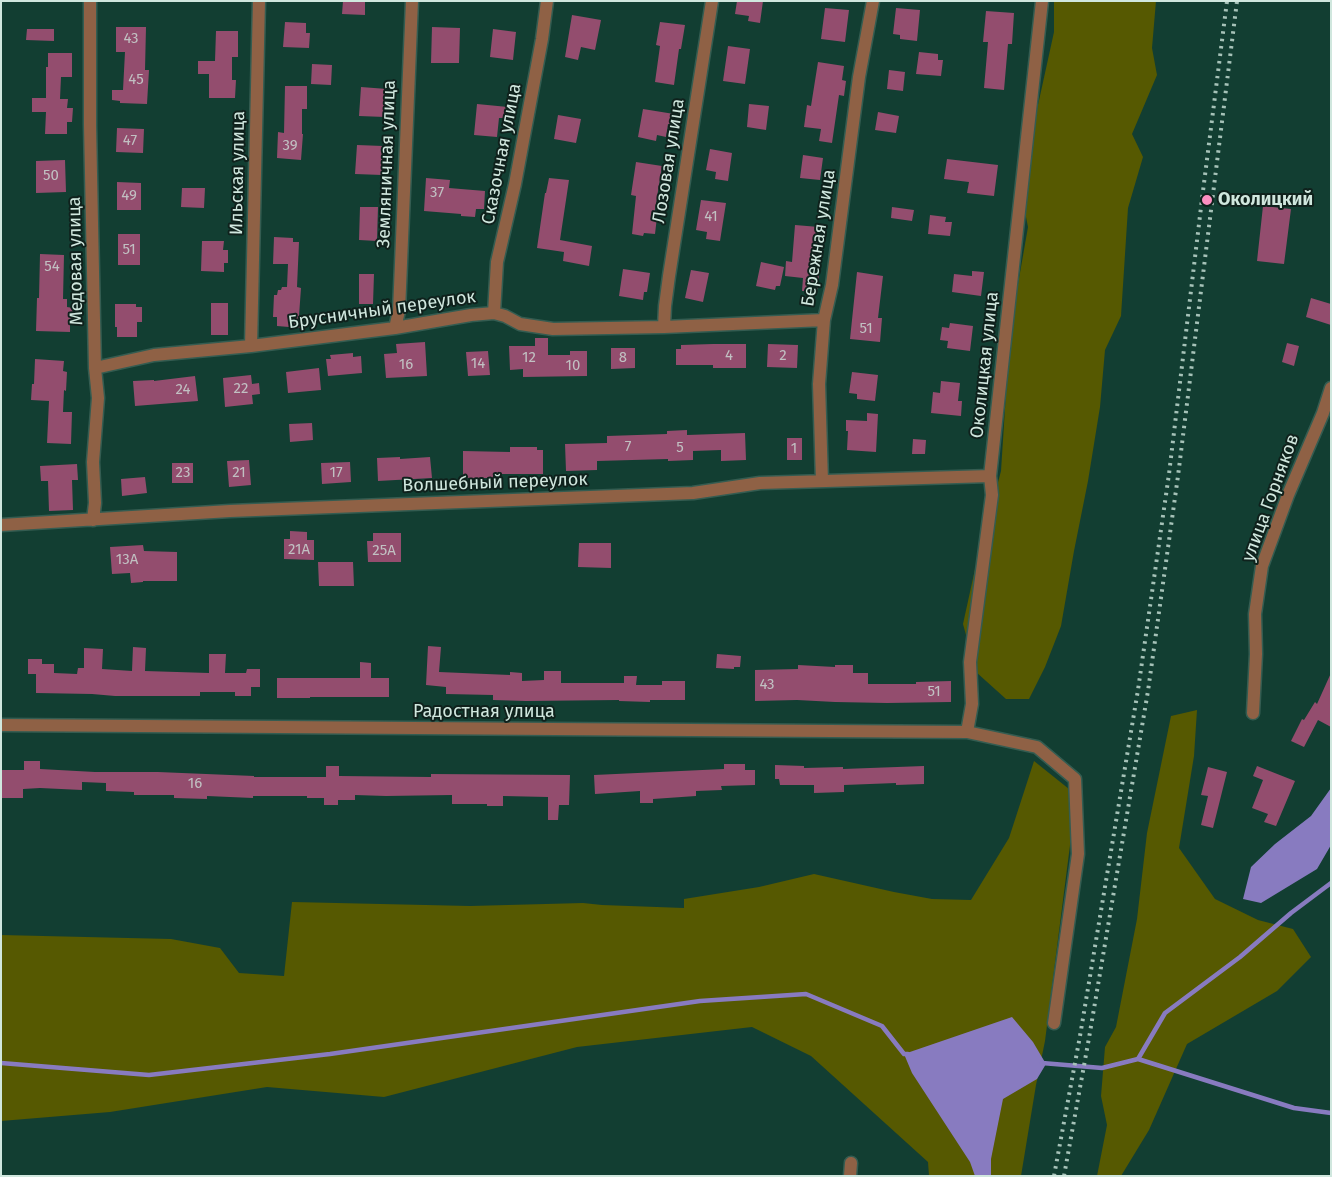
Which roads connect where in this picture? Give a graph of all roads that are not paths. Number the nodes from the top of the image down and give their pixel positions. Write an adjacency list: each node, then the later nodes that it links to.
1 (90, 1): 13 (street, Медовая улица)
2 (259, 1): 12 (street, Ильская улица)
3 (412, 1): 11 (street, Земляничная улица)
4 (547, 1): 8 (street, Сказочная улица)
5 (712, 1): 10 (street, Лозовая улица)
6 (873, 1): 9 (street, Бережная улица)
7 (1042, 1): 15 (street, Околицкая улица)
8 (494, 313): 10 (street, Брусничный переулок); 11 (street, Брусничный переулок)
9 (824, 320): 10 (street, Брусничный переулок); 16 (street, Бережная улица)
10 (664, 327)
11 (395, 328): 12 (street, Брусничный переулок)
12 (251, 346): 13 (street, Брусничный переулок)
13 (95, 368): 17 (street, Медовая улица)
14 (1331, 388): 19 (street, улица Горняков)
15 (990, 476): 16 (street, Волшебный переулок); 21 (street, Околицкая улица)
16 (822, 481): 17 (street, Волшебный переулок)
17 (93, 520): 18 (street, Волшебный переулок)
18 (1, 525)
19 (1253, 713)
20 (1, 725): 21 (street, Радостная улица)
21 (967, 732): 22 (street, Радостная улица)
22 (1054, 1023)

